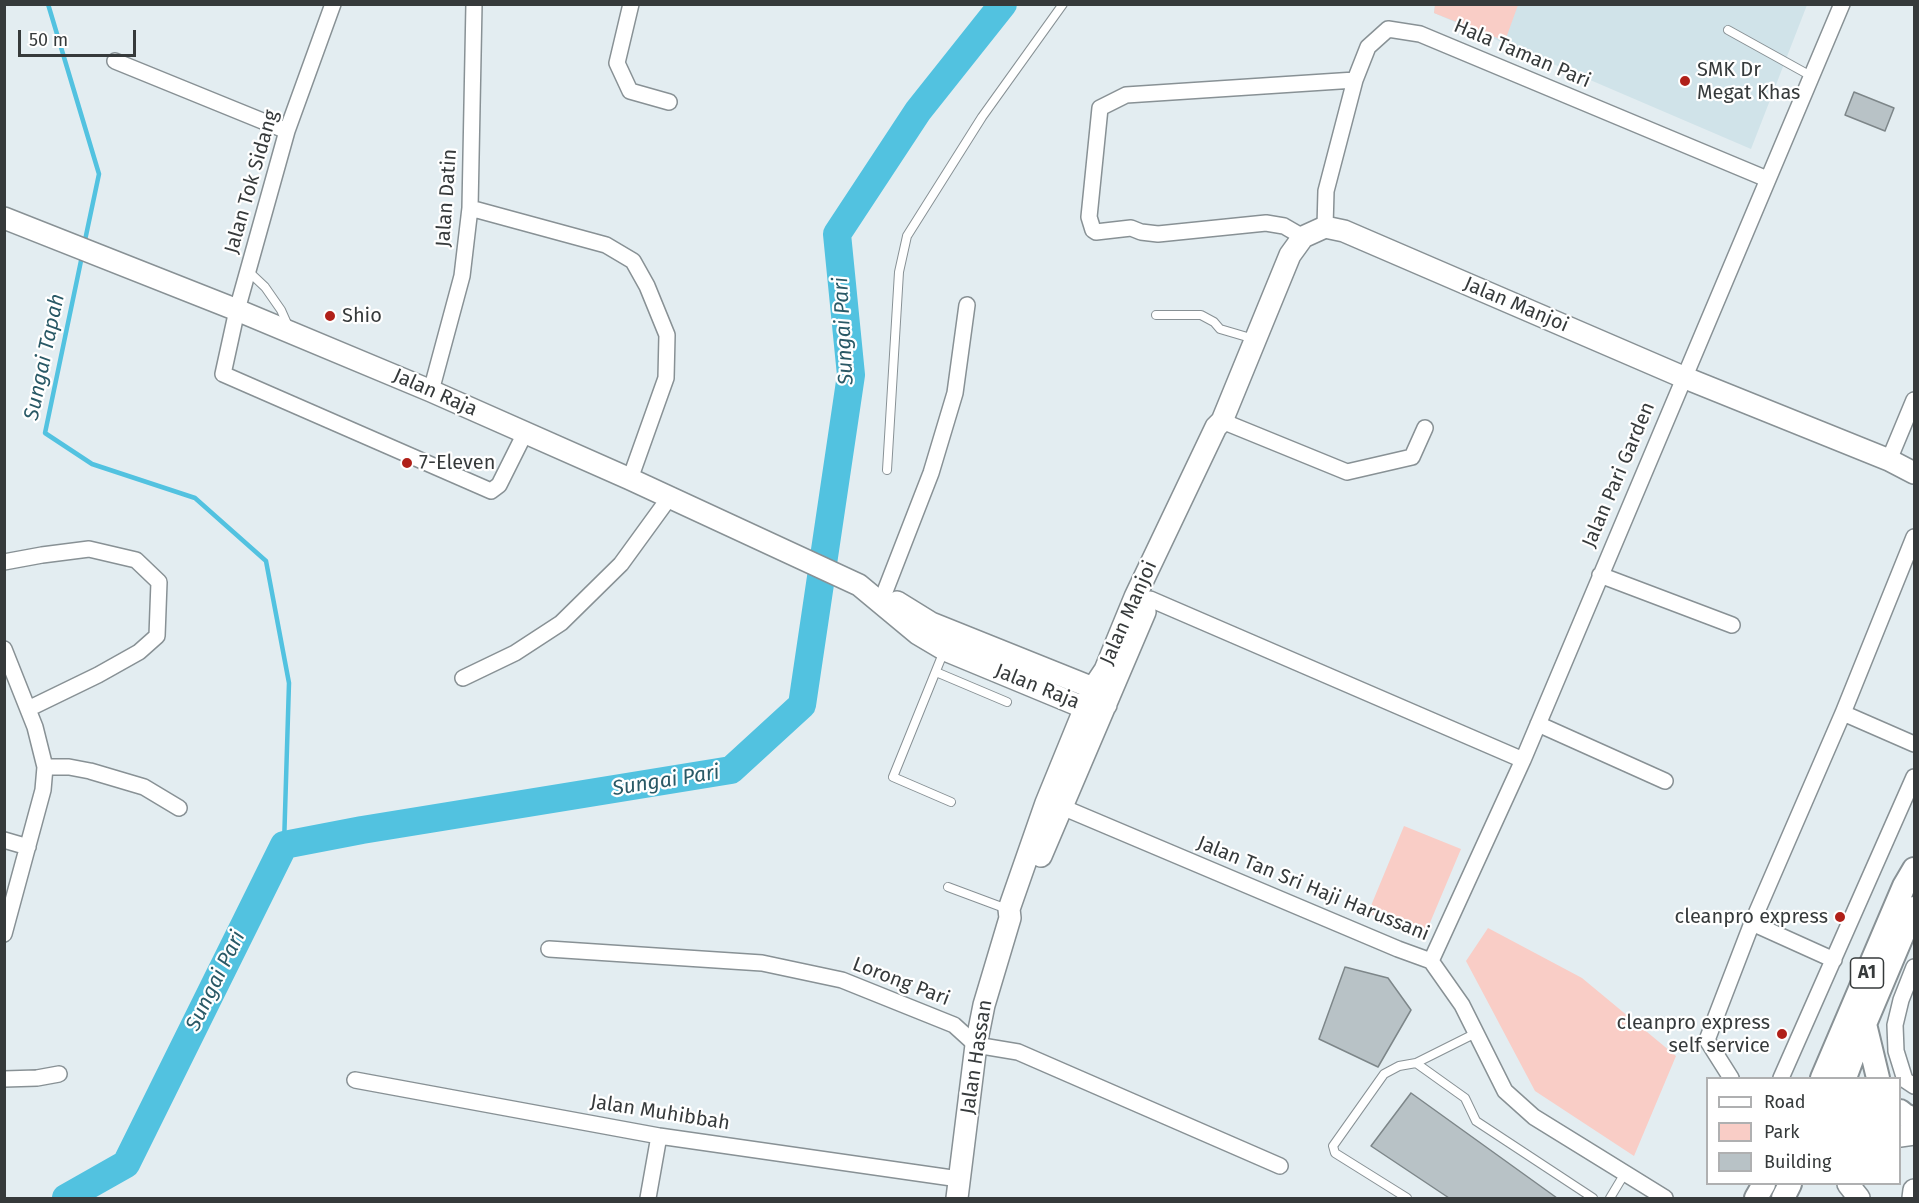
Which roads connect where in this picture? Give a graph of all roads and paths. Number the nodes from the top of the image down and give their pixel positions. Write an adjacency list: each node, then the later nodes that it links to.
1 (333, 4): 11 (street, Jalan Tok Sidang)
2 (474, 4): 13 (street, Jalan Datin)
3 (631, 4): 10 (street)
4 (1063, 4): 30 (lane)
5 (1842, 4): 8 (street, Jalan Pari Garden)
6 (1728, 30): 8 (lane)
7 (116, 61): 11 (street)
8 (1811, 76): 12 (street, Jalan Pari Garden)
9 (1355, 80): 12 (street, Hala Taman Pari); 15 (street, Hala Taman Pari); 16 (street)
10 (669, 102)
11 (287, 131): 17 (street, Jalan Tok Sidang)
12 (1767, 179): 23 (street, Jalan Pari Garden)
13 (470, 208): 24 (street, Jalan Datin); 32 (street)
14 (4, 218): 19 (street, Jalan Raja)
15 (1325, 227): 16 (street); 23 (street, Jalan Manjoi)
16 (1303, 237): 22 (street, Jalan Manjoi)
17 (248, 271): 19 (street, Jalan Tok Sidang); 21 (lane)
18 (967, 305): 38 (street)
19 (237, 310): 21 (street, Jalan Raja); 28 (street, Jalan Tok Sidang)
20 (1156, 315): 22 (lane)
21 (291, 333): 24 (street, Jalan Raja)
22 (1255, 340): 26 (street, Jalan Manjoi)
23 (1683, 377): 29 (street, Jalan Manjoi); 36 (street, Jalan Pari Garden)
24 (431, 391): 28 (street, Jalan Raja)
25 (1914, 400): 29 (street)
26 (1222, 422): 27 (street); 39 (street, Jalan Manjoi); 45 (street, Jalan Manjoi)
27 (1425, 428)
28 (525, 433): 32 (street, Jalan Raja)
29 (1888, 460): 31 (street, Jalan Manjoi)
30 (887, 470)
31 (1914, 473)
32 (630, 479): 33 (street, Jalan Raja)
33 (669, 498): 37 (street, Jalan Raja); 44 (street)
34 (1914, 537): 49 (street)
35 (4, 562): 48 (street)
36 (1600, 575): 40 (street); 50 (street, Jalan Pari Garden)
37 (859, 585): 38 (street, Jalan Raja); 42 (street, Jalan Raja)
38 (884, 594): 45 (street, Jalan Raja)
39 (1150, 599): 45 (street, Jalan Manjoi); 52 (street)
40 (1732, 626)
41 (4, 649): 48 (street)
42 (945, 650): 43 (lane); 47 (street, Jalan Raja)
43 (936, 672): 46 (lane); 56 (lane)
44 (463, 678)
45 (1100, 696): 47 (street, Jalan Manjoi); 57 (street, Jalan Hassan)
46 (1007, 702)
47 (1085, 708): 57 (street, Jalan Hassan)
48 (28, 709): 53 (street)
49 (1843, 713): 51 (street); 65 (street)
50 (1538, 724): 52 (street, Jalan Pari Garden); 55 (street)
51 (1914, 744)
52 (1523, 760): 69 (street, Jalan Pari Garden)
53 (45, 767): 58 (street); 60 (street)
54 (1914, 777): 68 (street)
55 (1665, 781)
56 (951, 802)
57 (1054, 805): 64 (street, Jalan Hassan); 69 (street, Jalan Tan Sri Haji Harussani)
58 (179, 808)
59 (4, 840): 60 (street)
60 (28, 847): 66 (street)
61 (1914, 869): 78 (main road, A1)
62 (948, 887): 64 (lane)
63 (1914, 908): 71 (main road, A1)
64 (1009, 913): 73 (street, Jalan Hassan)
65 (1752, 923): 68 (street); 76 (street)
66 (4, 934)
67 (549, 949): 73 (street, Lorong Pari)
68 (1834, 960): 77 (street)
69 (1431, 961): 72 (street, Jalan Tan Sri Haji Harussani)
70 (1914, 967): 83 (street)
71 (1865, 1024): 79 (main road, A1); 80 (main road)
72 (1476, 1033): 74 (lane); 88 (street, Jalan Tan Sri Haji Harussani)
73 (976, 1045): 87 (street); 91 (street, Jalan Hassan)
74 (1416, 1063): 94 (lane); 95 (lane)
75 (58, 1074): 81 (street)
76 (1730, 1077)
77 (1781, 1077)
78 (1822, 1077)
79 (1845, 1077)
80 (1878, 1077)
81 (4, 1079)
82 (355, 1080): 86 (street, Jalan Muhibbah)
83 (1914, 1086)
84 (1901, 1112): 85 (main road)
85 (1914, 1119)
86 (659, 1136): 91 (street, Jalan Muhibbah); 93 (street)
87 (1280, 1166)
88 (1626, 1173): 96 (lane); 97 (street, Jalan Tan Sri Haji Harussani)
89 (1773, 1185): 98 (street)
90 (1849, 1185): 99 (street)
91 (958, 1189)
92 (1914, 1190): 100 (street)
93 (648, 1198)
94 (1407, 1198)
95 (1593, 1198)
96 (1610, 1198)
97 (1665, 1198)
98 (1764, 1198)
99 (1859, 1198)
100 (1913, 1198)

